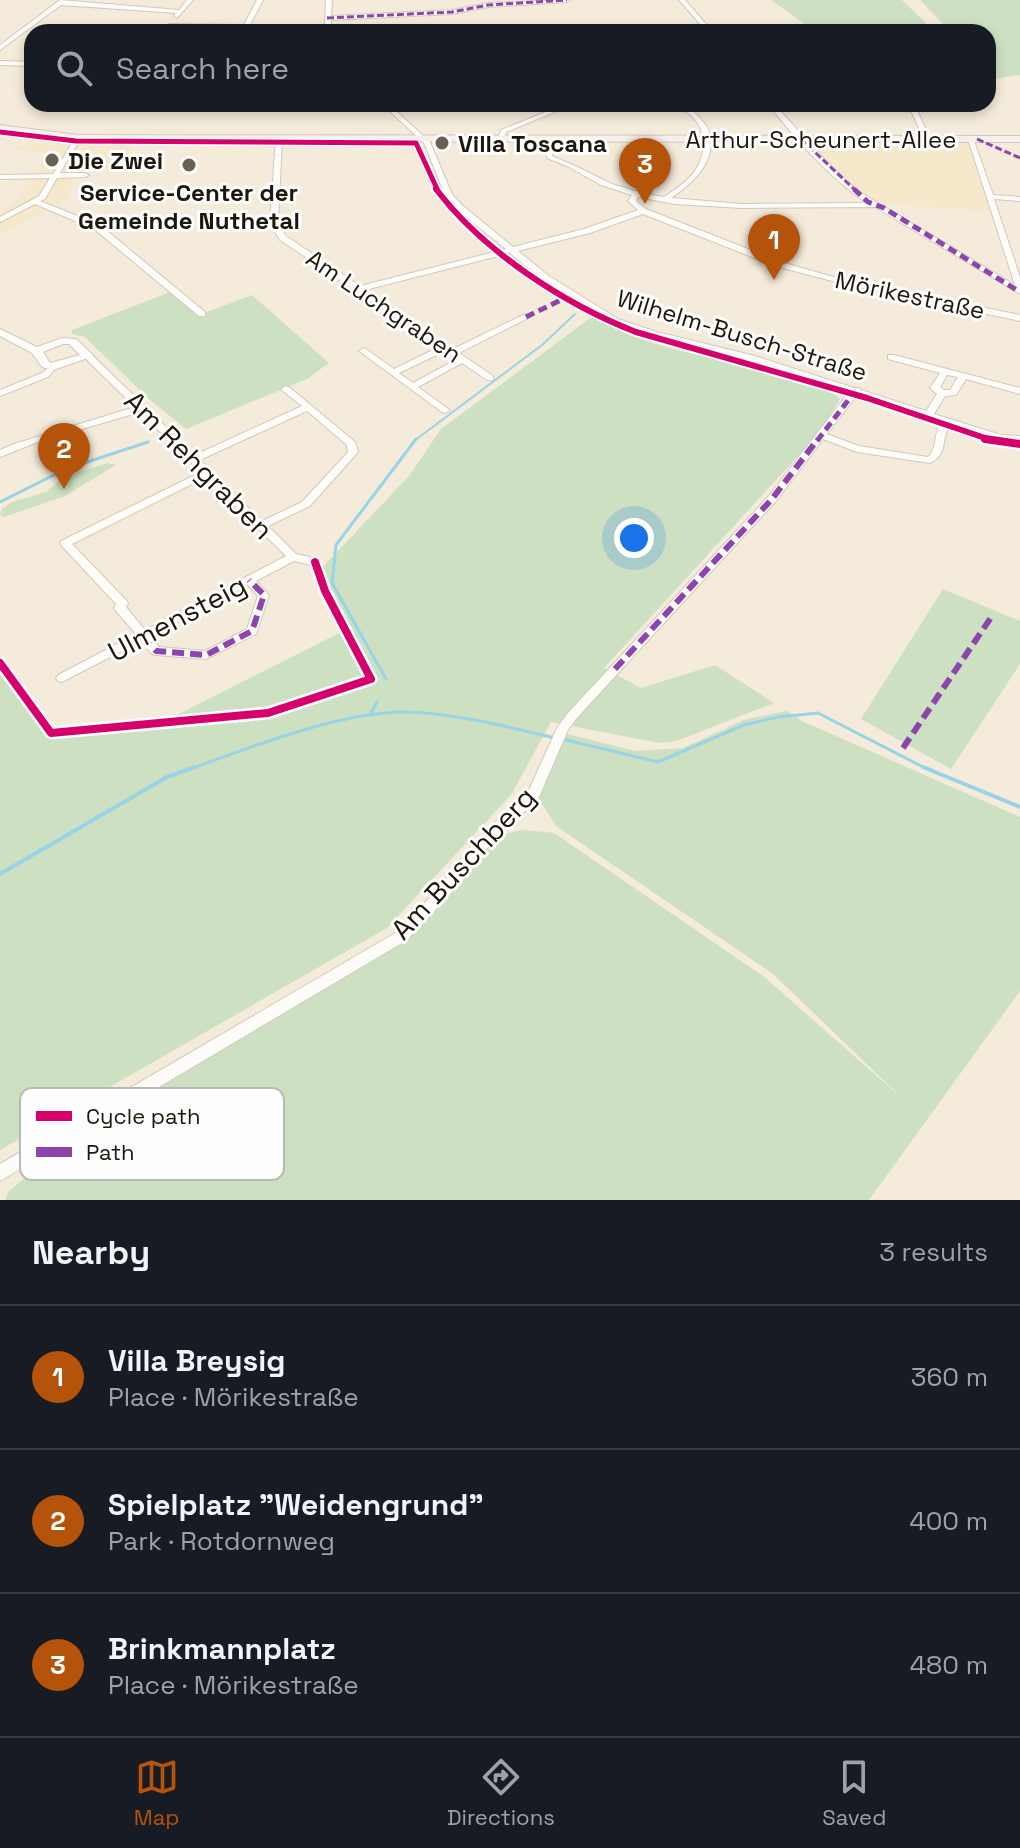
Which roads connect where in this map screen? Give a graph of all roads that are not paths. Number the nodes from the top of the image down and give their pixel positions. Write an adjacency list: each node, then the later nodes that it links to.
1 (190, 0): 7 (street)
2 (260, 0): 11 (street)
3 (329, 0): 8 (street)
4 (567, 0): 8 (street)
5 (682, 0): 13 (street)
6 (62, 1): 7 (street); 9 (street)
7 (180, 12): 10 (street)
8 (327, 18): 12 (street)
9 (32, 24)
10 (171, 24)
11 (248, 24)
12 (328, 24)
13 (703, 24)
14 (24, 30): 15 (street)
15 (0, 48)
16 (0, 63): 17 (street)
17 (24, 64)
18 (394, 112): 26 (street, Wilhelm-Busch-Straße)
19 (551, 112): 27 (street)
20 (690, 112): 29 (street)
21 (778, 112): 30 (street)
22 (915, 112): 31 (street)
23 (0, 128): 24 (main road, Arthur-Scheunert-Allee)
24 (78, 138): 25 (main road, Arthur-Scheunert-Allee); 36 (street)
25 (279, 138): 26 (main road, Arthur-Scheunert-Allee); 46 (street, Am Luchgraben)
26 (422, 138): 27 (main road, Arthur-Scheunert-Allee); 45 (street, Wilhelm-Busch-Straße)
27 (501, 138): 28 (main road, Arthur-Scheunert-Allee)
28 (548, 138): 29 (main road, Arthur-Scheunert-Allee); 37 (street)
29 (708, 139): 30 (main road, Arthur-Scheunert-Allee); 39 (street)
30 (801, 139): 31 (main road, Arthur-Scheunert-Allee); 42 (street)
31 (927, 139): 32 (main road, Arthur-Scheunert-Allee)
32 (971, 139): 33 (main road, Arthur-Scheunert-Allee); 38 (street)
33 (1020, 139)
34 (85, 175): 36 (street)
35 (0, 177): 36 (street)
36 (55, 177): 41 (street)
37 (636, 194): 39 (street); 43 (street)
38 (990, 197): 40 (street); 47 (street)
39 (667, 198): 42 (street)
40 (1020, 199)
41 (36, 202): 44 (street); 48 (street)
42 (873, 205): 47 (street)
43 (643, 211): 45 (street); 50 (street, Mörikestraße)
44 (0, 220)
45 (511, 251): 46 (street); 65 (street, Wilhelm-Busch-Straße)
46 (359, 289): 52 (street, Am Luchgraben)
47 (1020, 291)
48 (202, 314)
49 (526, 317): 52 (street)
50 (1020, 318)
51 (0, 332): 53 (street)
52 (448, 350): 57 (street, Am Luchgraben); 60 (street)
53 (36, 351): 55 (street, Am Rehgraben); 58 (street)
54 (363, 351): 60 (street)
55 (88, 356): 58 (street); 70 (street, Am Rehgraben)
56 (891, 357): 59 (street, Wilhelm-Busch-Straße)
57 (462, 360): 62 (street, Am Luchgraben); 63 (street)
58 (53, 367): 67 (street)
59 (945, 371): 61 (street, Wilhelm-Busch-Straße); 68 (street)
60 (394, 372): 63 (street)
61 (963, 376): 66 (street, Wilhelm-Busch-Straße); 68 (street)
62 (490, 378)
63 (413, 386): 71 (street)
64 (286, 389): 69 (street)
65 (856, 390): 72 (street, Wilhelm-Busch-Straße); 74 (street, Am Buschberg)
66 (1020, 391)
67 (0, 393)
68 (942, 393): 72 (street)
69 (308, 407): 77 (street); 79 (street)
70 (142, 408): 76 (street); 77 (street, Am Rehgraben)
71 (445, 410)
72 (929, 414): 73 (street, Wilhelm-Busch-Straße)
73 (948, 421): 74 (street); 75 (street, Wilhelm-Busch-Straße)
74 (823, 436): 85 (street, Am Buschberg)
75 (1020, 440)
76 (1, 451)
77 (195, 459): 78 (street, Am Rehgraben)
78 (209, 472): 79 (street, Am Rehgraben); 83 (street)
79 (260, 526): 80 (street, Am Rehgraben)
80 (293, 557): 81 (street, Am Rehgraben); 82 (street, Ulmensteig)
81 (315, 562)
82 (249, 580): 83 (street, Ulmensteig); 83 (street)
83 (142, 637): 84 (street, Ulmensteig)
84 (62, 678)
85 (144, 1088)
86 (20, 1161): 87 (street, Am Buschberg)
87 (0, 1173)

